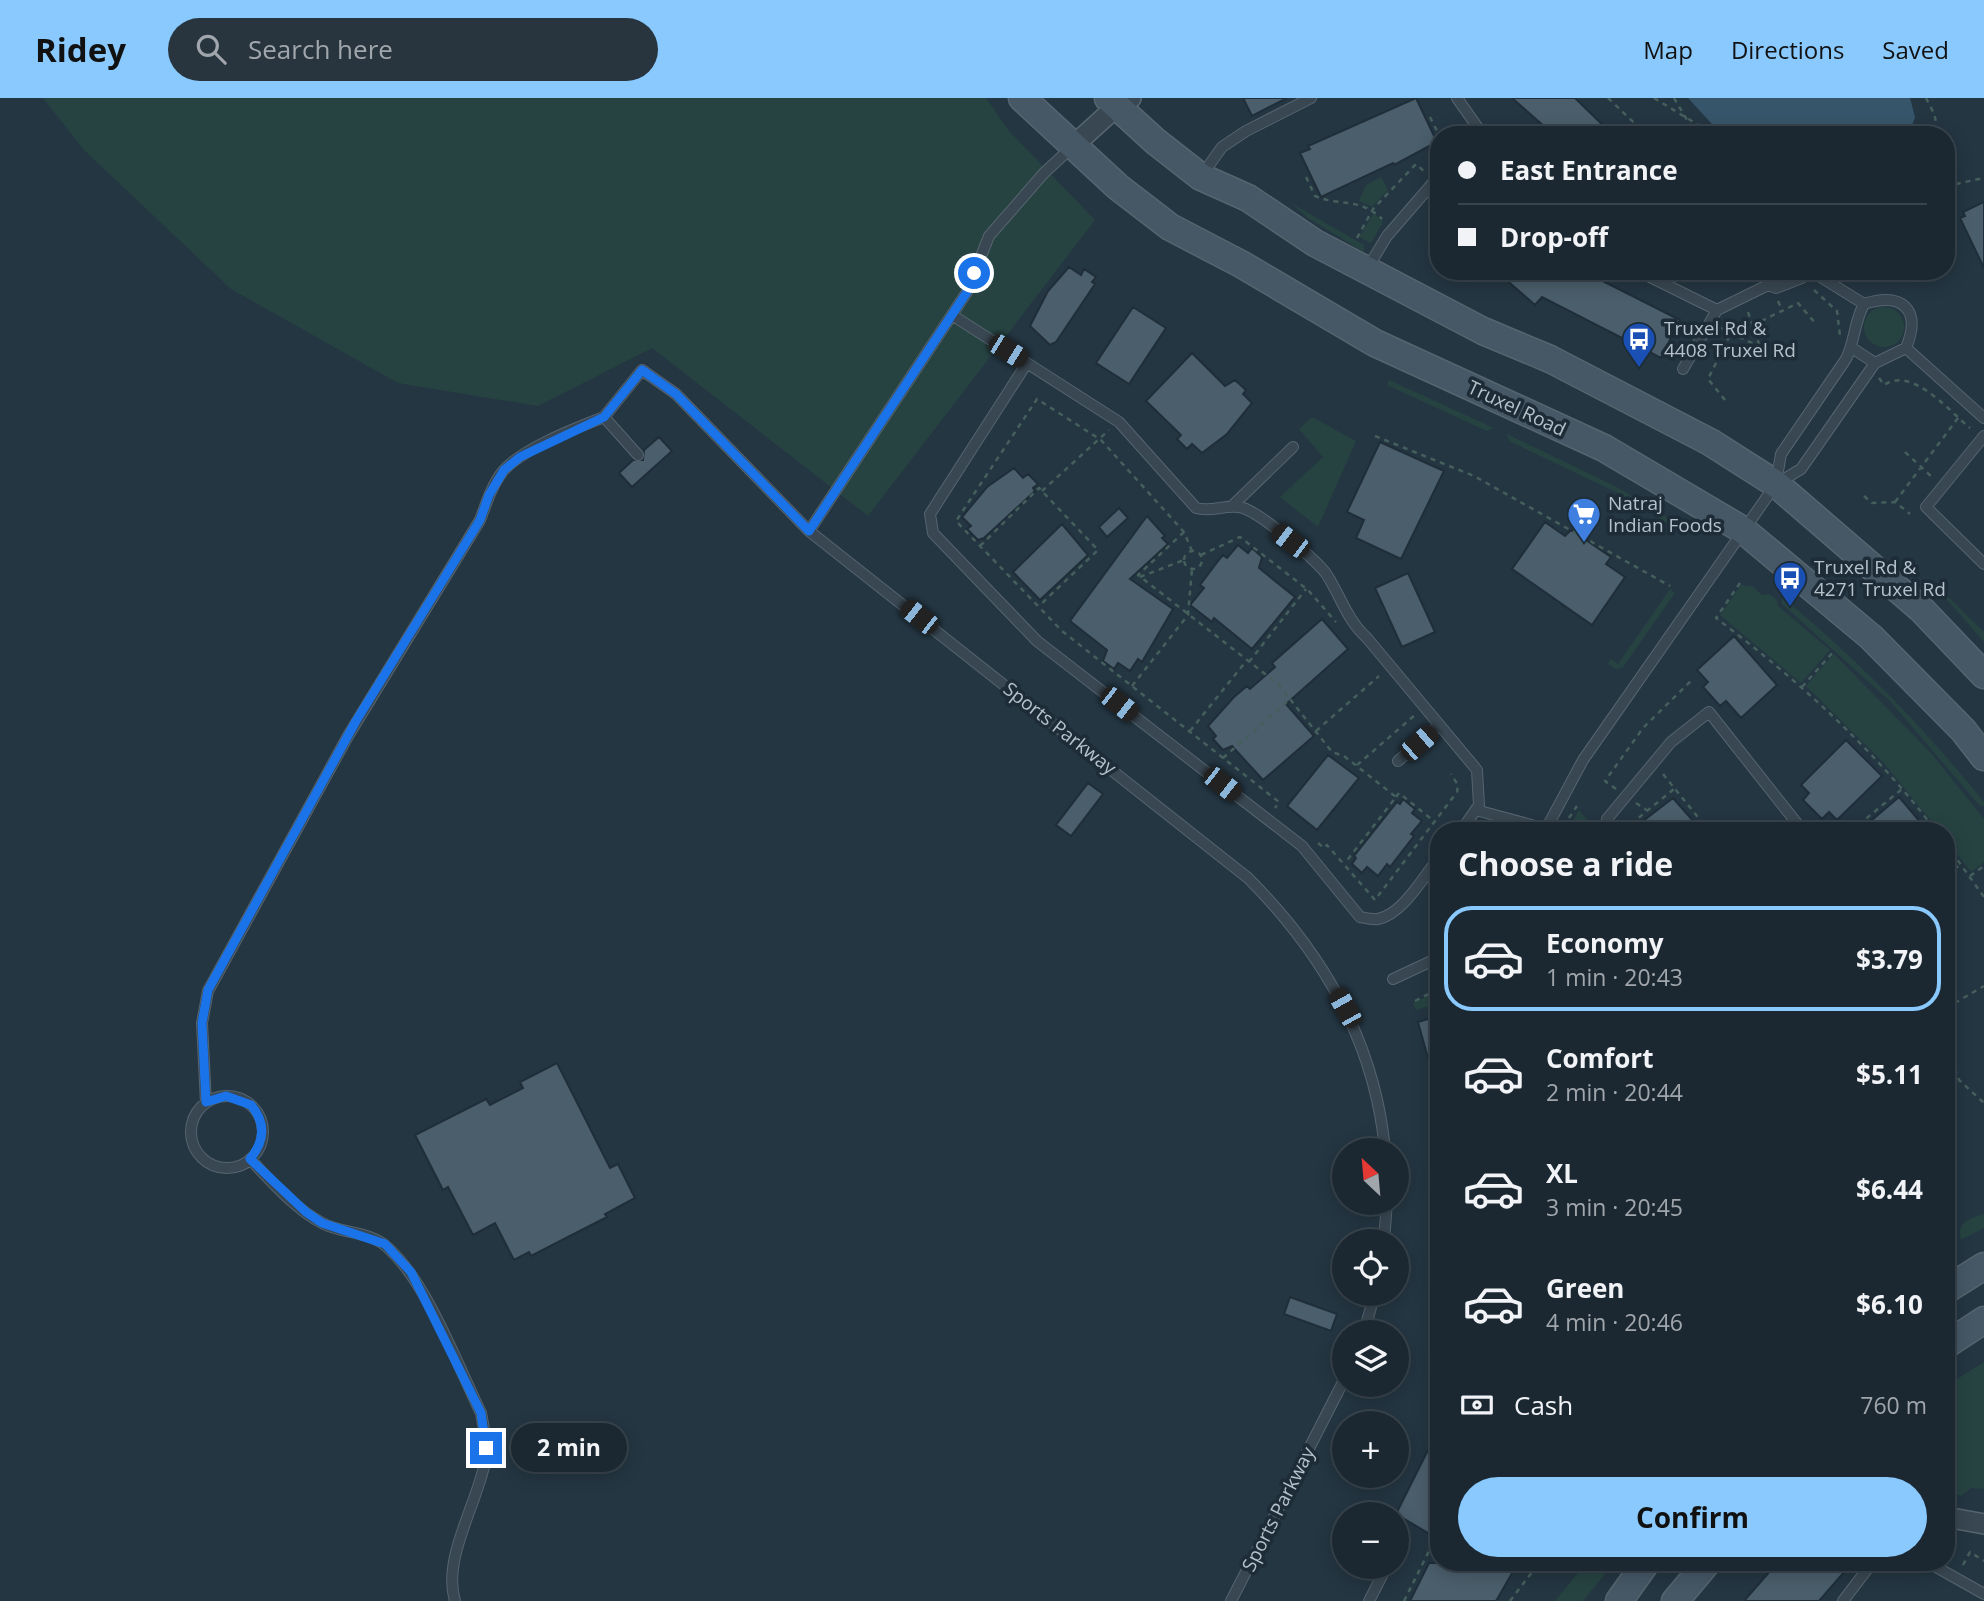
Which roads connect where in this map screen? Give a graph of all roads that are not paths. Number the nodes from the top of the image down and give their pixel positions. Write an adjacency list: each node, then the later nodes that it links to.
1 (1022, 98): 6 (main road, Truxel Road)
2 (1311, 98): 7 (lane)
3 (1457, 98): 5 (lane)
4 (1119, 100): 6 (street); 7 (main road)
5 (1475, 126)
6 (1073, 146): 17 (lane); 30 (main road, Truxel Road)
7 (1201, 177): 9 (main road)
8 (1430, 178): 9 (lane)
9 (1367, 269): 28 (main road)
10 (1656, 280): 16 (lane)
11 (1770, 280): 14 (lane)
12 (1797, 280): 14 (lane)
13 (1825, 280): 15 (lane)
14 (1768, 285): 16 (lane)
15 (1864, 304): 18 (lane); 19 (lane)
16 (1717, 310): 22 (lane)
17 (952, 315): 20 (lane); 31 (lane)
18 (1852, 348): 21 (lane); 28 (lane)
19 (1906, 348): 21 (lane); 24 (lane)
20 (1027, 363): 29 (lane); 43 (lane)
21 (1875, 363): 28 (lane)
22 (1683, 369)
23 (604, 417): 27 (lane); 31 (lane, Sports Parkway); 46 (lane)
24 (1984, 418)
25 (1984, 436): 32 (lane)
26 (1293, 447): 29 (lane)
27 (638, 455)
28 (1776, 484): 30 (lane); 33 (main road)
29 (1232, 506): 34 (lane)
30 (1743, 530): 35 (main road, Truxel Road); 41 (lane)
31 (809, 531): 47 (lane, Sports Parkway)
32 (1984, 564)
33 (1984, 675)
34 (1439, 725): 36 (lane); 37 (lane)
35 (1984, 757)
36 (1398, 761)
37 (1476, 810): 39 (lane); 40 (lane)
38 (1607, 819): 42 (lane)
39 (1467, 822)
40 (1518, 822)
41 (1550, 822)
42 (1796, 822)
43 (1430, 869)
44 (1430, 962): 45 (lane)
45 (1393, 979)
46 (206, 1102): 48 (lane); 48 (lane)
47 (1383, 1138)
48 (250, 1159): 62 (lane)
49 (1984, 1266): 50 (main road)
50 (1955, 1284)
51 (1984, 1320): 52 (main road)
52 (1955, 1339)
53 (1335, 1397): 63 (lane, Sports Parkway)
54 (1955, 1519): 55 (street)
55 (1984, 1524)
56 (1640, 1571): 65 (main road)
57 (1699, 1571): 66 (main road)
58 (1866, 1571): 67 (lane)
59 (1943, 1571): 61 (lane)
60 (1380, 1579): 64 (lane)
61 (1984, 1594)
62 (454, 1601)
63 (1231, 1601)
64 (1369, 1601)
65 (1619, 1601)
66 (1675, 1601)
67 (1843, 1601)

